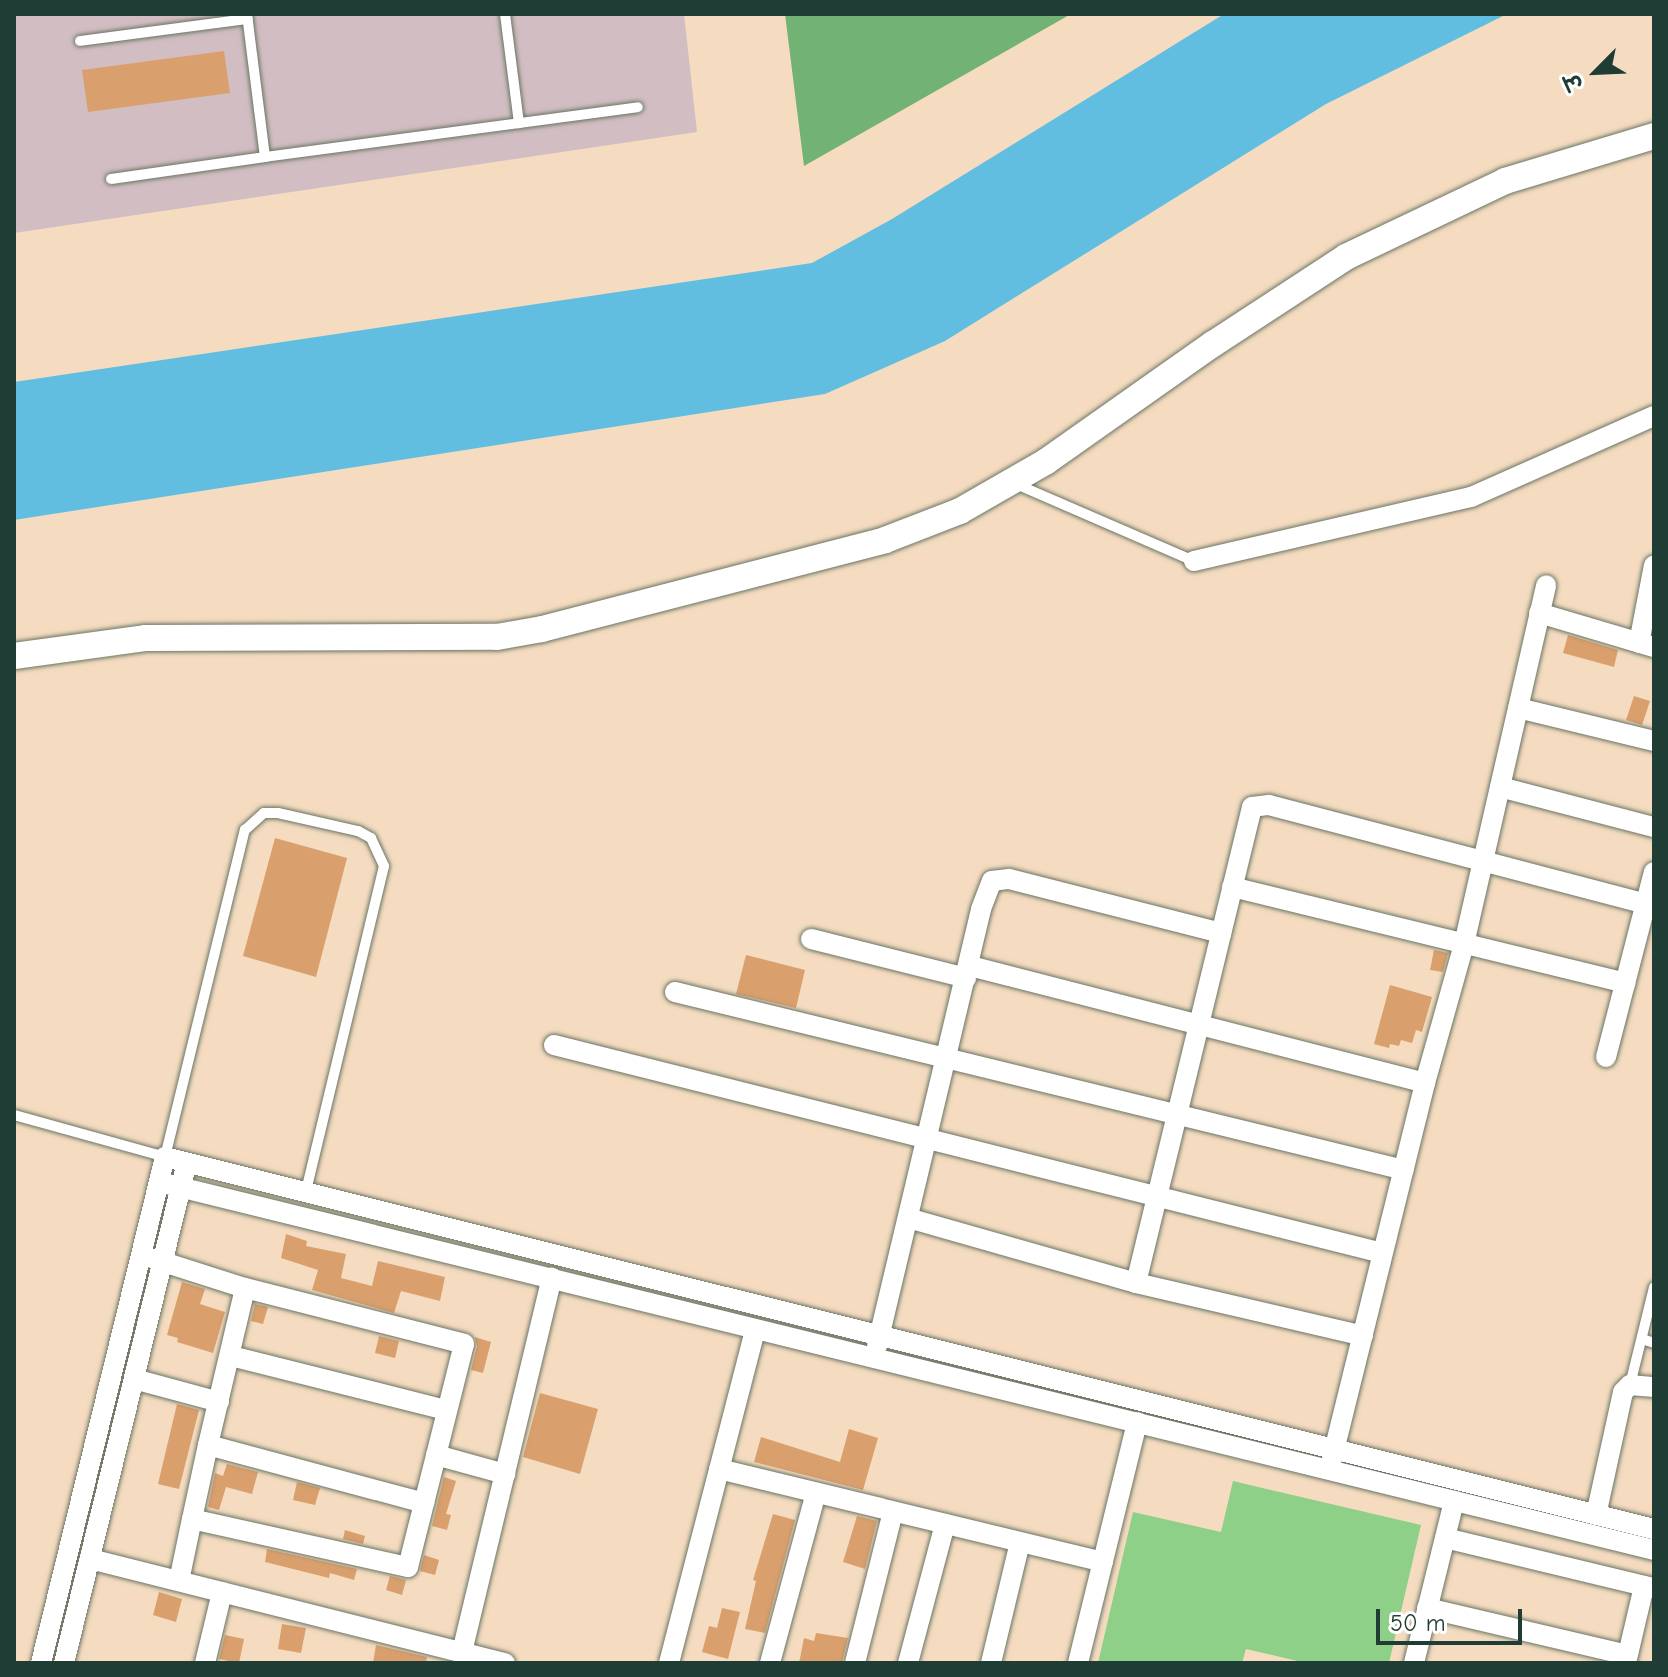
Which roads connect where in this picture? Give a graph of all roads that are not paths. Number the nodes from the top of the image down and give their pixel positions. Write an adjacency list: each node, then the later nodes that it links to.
1 (505, 14): 5 (lane)
2 (247, 16): 3 (lane); 7 (lane)
3 (80, 41)
4 (638, 107): 5 (lane)
5 (519, 123): 7 (lane)
6 (1654, 136): 10 (street)
7 (265, 157): 8 (lane)
8 (111, 179)
9 (1654, 416): 11 (street)
10 (1011, 481): 11 (lane); 16 (street)
11 (1194, 561)
12 (1654, 565): 15 (street)
13 (1546, 585): 14 (street)
14 (1539, 613): 15 (street); 17 (street)
15 (1647, 645)
16 (14, 656)
17 (1518, 708): 18 (street); 19 (street)
18 (1654, 741)
19 (1500, 787): 20 (street); 21 (street)
20 (1654, 827)
21 (1482, 861): 23 (street); 24 (street); 27 (street)
22 (1654, 872): 24 (street)
23 (1232, 887): 25 (street); 27 (street)
24 (1646, 904): 29 (street)
25 (1221, 933): 28 (street); 31 (street)
26 (811, 939): 28 (street)
27 (1464, 944): 29 (street); 35 (street)
28 (968, 972): 31 (street); 34 (street)
29 (1625, 983): 33 (street)
30 (675, 992): 34 (street)
31 (1199, 1025): 35 (street); 36 (street)
32 (554, 1045): 38 (street)
33 (1606, 1057)
34 (947, 1058): 36 (street); 38 (street)
35 (1425, 1083): 41 (street)
36 (1177, 1114): 41 (street); 45 (street)
37 (14, 1115): 39 (lane)
38 (927, 1139): 45 (street); 46 (street)
39 (165, 1157): 40 (street); 42 (street); 44 (lane)
40 (186, 1163): 43 (street); 44 (street)
41 (1404, 1170): 47 (street)
42 (159, 1182): 43 (street); 48 (street)
43 (181, 1187): 49 (street); 50 (street)
44 (306, 1192): 55 (street)
45 (1157, 1196): 47 (street); 51 (street)
46 (908, 1218): 51 (street); 55 (street)
47 (1382, 1253): 56 (street)
48 (142, 1256): 49 (street); 92 (street)
49 (164, 1261): 53 (street); 61 (street)
50 (552, 1278): 54 (street); 71 (street)
51 (1136, 1283): 56 (street)
52 (1654, 1287): 57 (lane)
53 (245, 1288): 59 (street); 65 (street)
54 (755, 1330): 60 (street); 70 (street)
55 (880, 1336): 60 (street); 69 (street)
56 (1363, 1336): 69 (street)
57 (1642, 1339): 58 (lane); 62 (lane)
58 (1654, 1343)
59 (231, 1356): 64 (street); 65 (street)
60 (875, 1357): 66 (street)
61 (134, 1379): 64 (street); 84 (street)
62 (1630, 1385): 63 (street); 77 (street)
63 (1654, 1387)
64 (219, 1402): 67 (street)
65 (446, 1410): 68 (street)
66 (1137, 1422): 69 (street); 85 (street)
67 (208, 1445): 74 (street); 78 (street)
68 (436, 1455): 71 (street); 74 (street)
69 (1332, 1458): 73 (street); 76 (street)
70 (719, 1469): 72 (street); 96 (street)
71 (505, 1474): 90 (street)
72 (816, 1493): 75 (street); 97 (street)
73 (1454, 1501): 76 (street); 81 (street)
74 (424, 1503): 78 (street)
75 (893, 1512): 79 (street); 98 (street)
76 (1548, 1513): 77 (street); 83 (street)
77 (1596, 1515): 80 (street)
78 (192, 1519): 86 (street)
79 (945, 1524): 82 (street); 99 (street)
80 (1654, 1529)
81 (1445, 1538): 87 (street); 89 (street)
82 (1020, 1542): 85 (street); 100 (street)
83 (1654, 1550)
84 (90, 1559): 86 (street); 93 (street)
85 (1103, 1562): 101 (street)
86 (179, 1581): 88 (street)
87 (1649, 1587): 91 (street)
88 (222, 1592): 90 (street); 94 (street)
89 (1427, 1608): 91 (street); 102 (street)
90 (462, 1652): 95 (street)
91 (1627, 1659)
92 (41, 1663)
93 (64, 1663)
94 (205, 1663)
95 (505, 1663)
96 (669, 1663)
97 (770, 1663)
98 (855, 1663)
99 (908, 1663)
100 (991, 1663)
101 (1078, 1663)
102 (1414, 1663)

